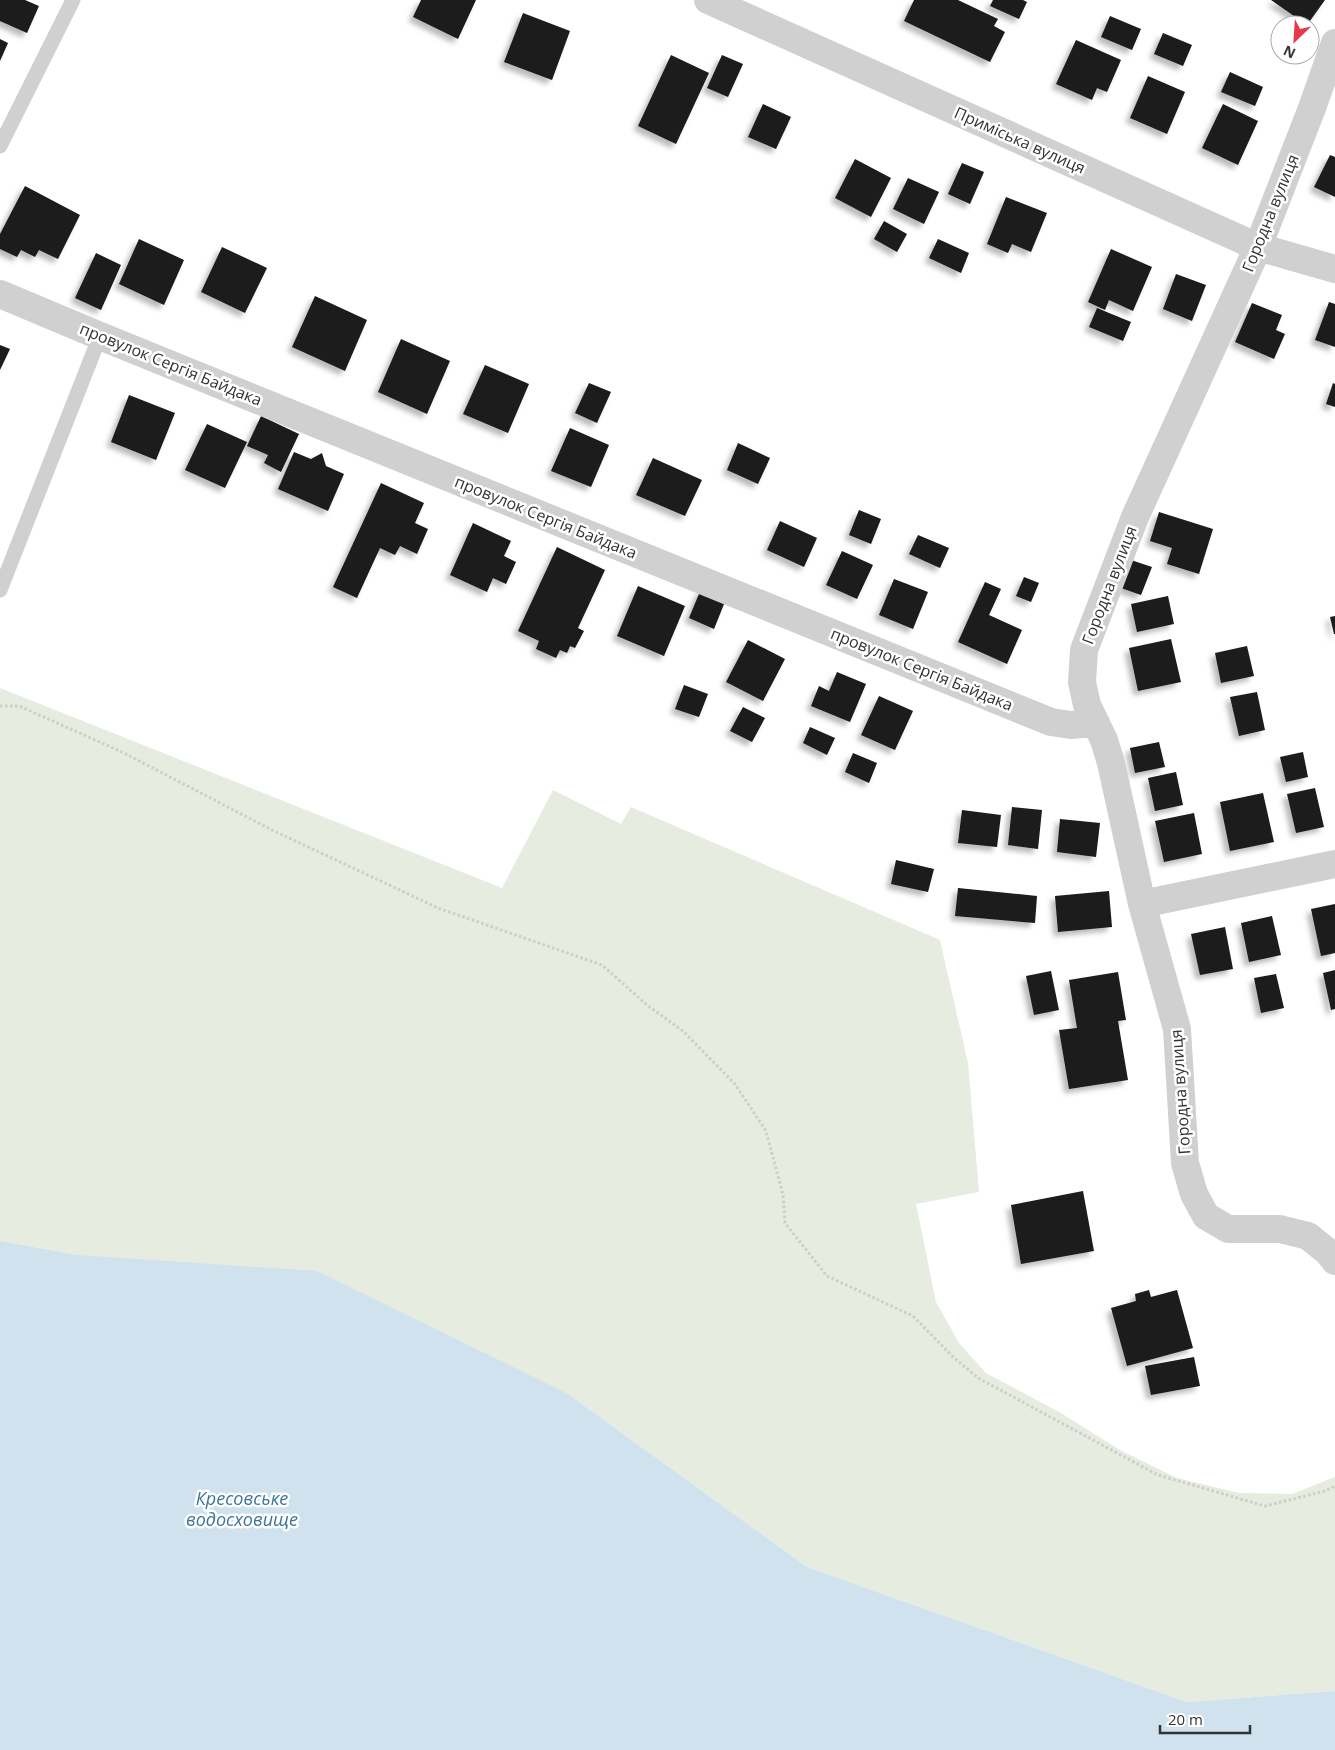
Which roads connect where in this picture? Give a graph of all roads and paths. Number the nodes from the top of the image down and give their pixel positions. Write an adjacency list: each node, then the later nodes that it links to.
1 (73, 0): 4 (lane)
2 (708, 0): 5 (street, Приміська вулиця)
3 (1335, 43): 5 (street, Городна вулиця)
4 (0, 146)
5 (1258, 246): 6 (street, Приміська вулиця); 11 (street, Городна вулиця)
6 (1335, 269)
7 (0, 294): 8 (street, провулок Сергія Байдака)
8 (100, 336): 9 (lane); 11 (street, провулок Сергія Байдака)
9 (0, 590)
10 (0, 706): 15 (path)
11 (1096, 723): 13 (street, Городна вулиця)
12 (1335, 864): 13 (street)
13 (1142, 904): 14 (street, Городна вулиця)
14 (1335, 1262)
15 (1335, 1486)

